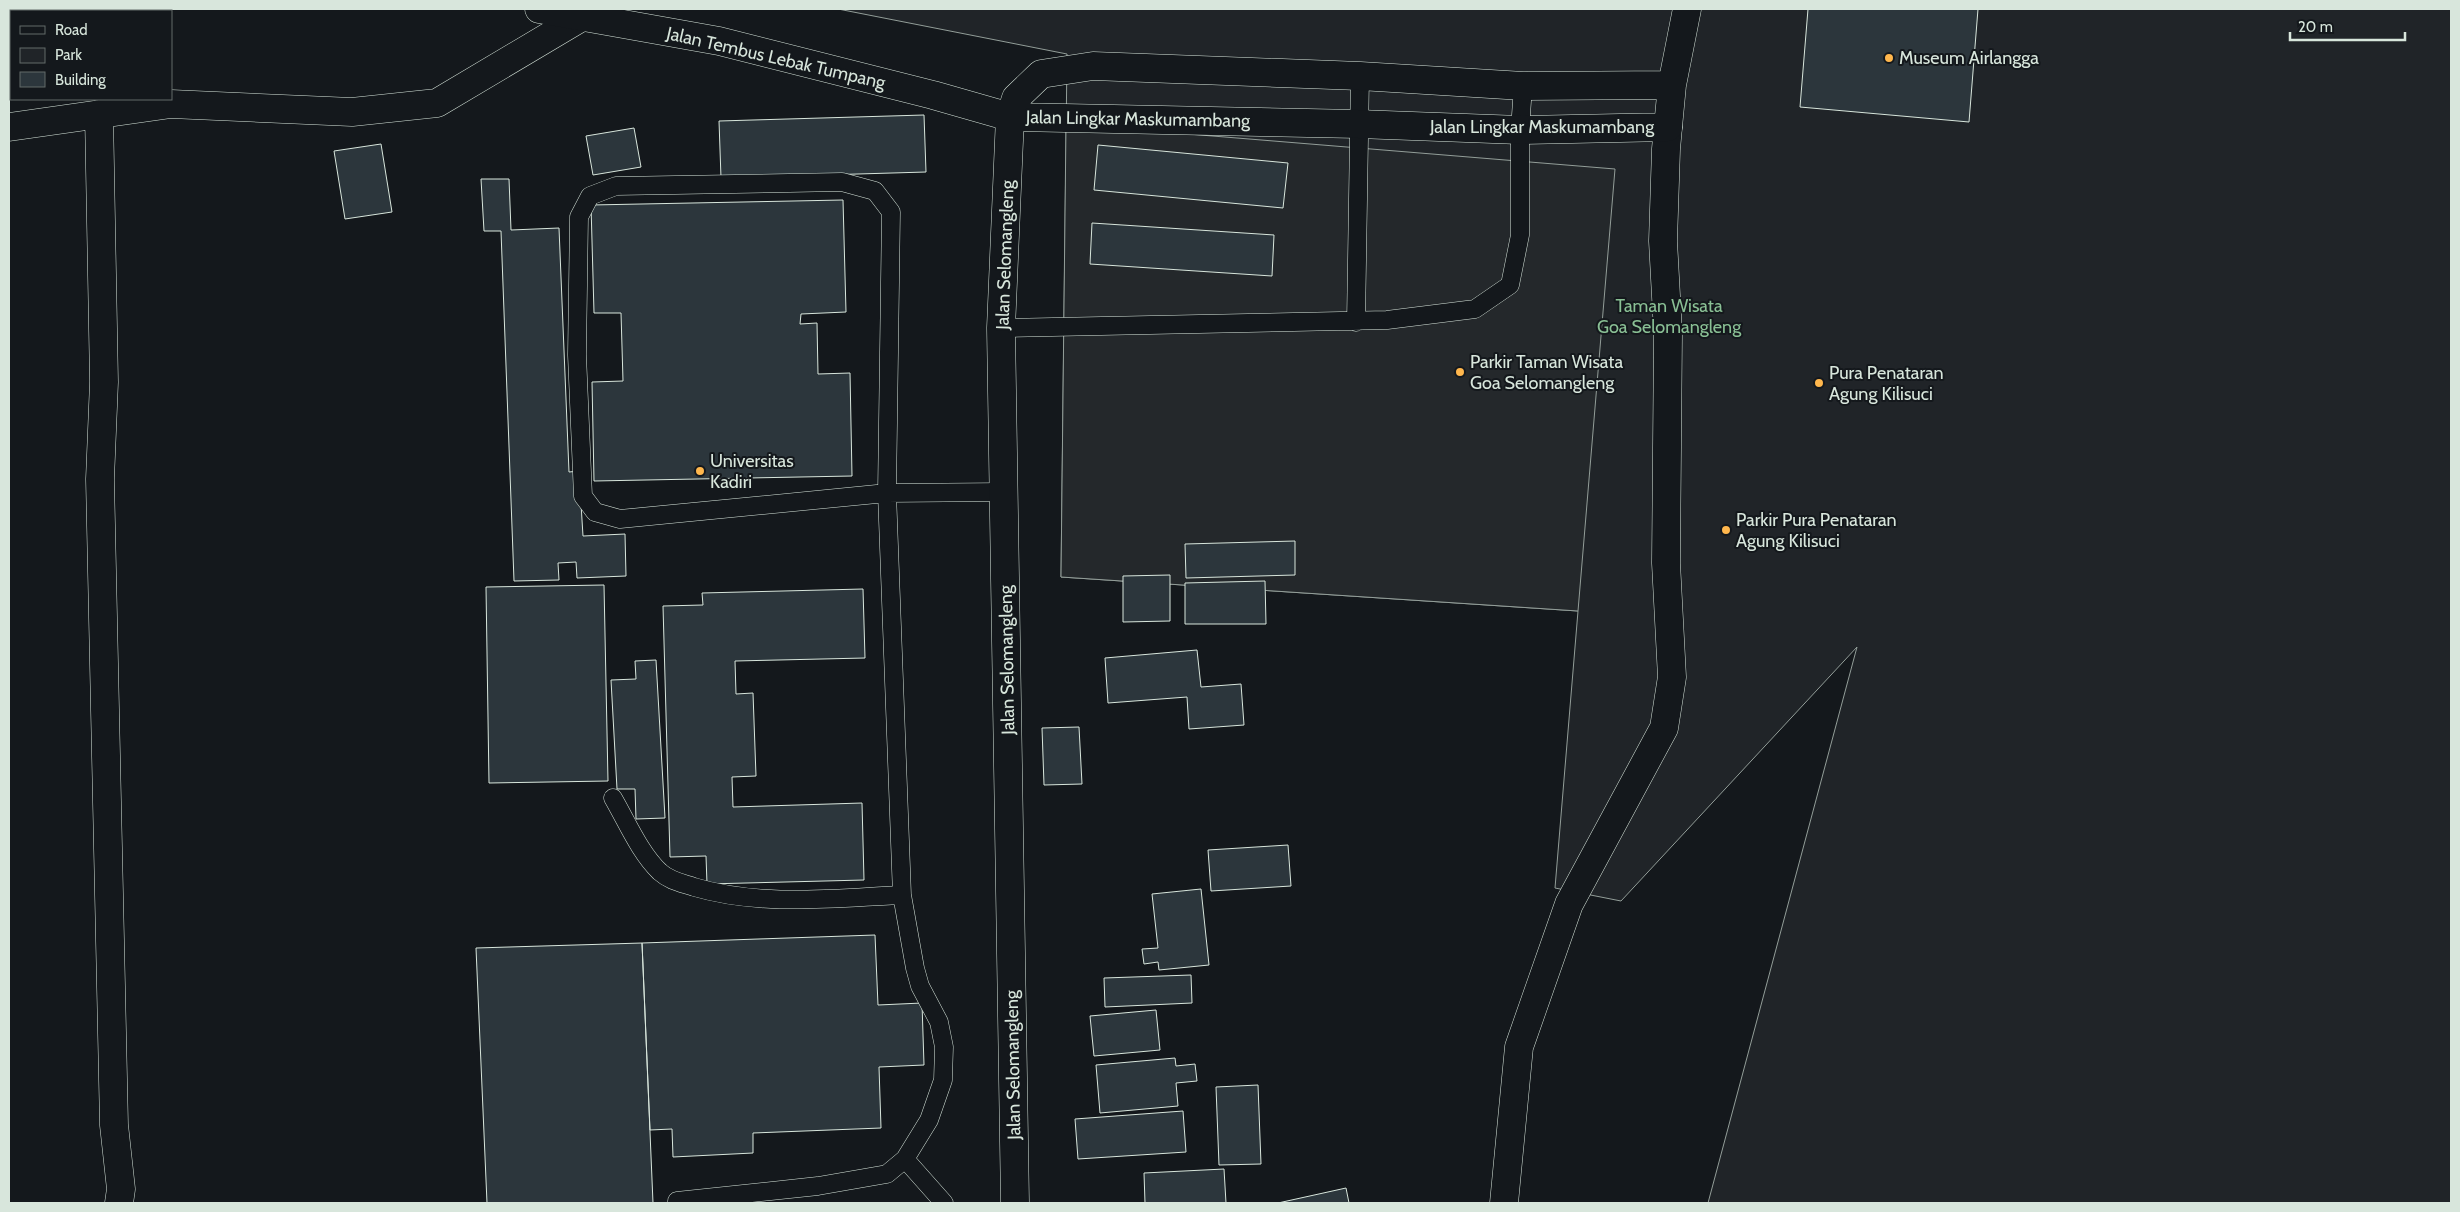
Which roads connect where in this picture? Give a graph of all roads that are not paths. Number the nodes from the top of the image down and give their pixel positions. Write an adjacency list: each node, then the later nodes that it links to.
1 (539, 9): 3 (street, Jalan Tembus Lebak Tumpang)
2 (1687, 9): 5 (street, Jalan Lingkar Maskumambang)
3 (580, 18): 7 (street); 8 (street, Jalan Tembus Lebak Tumpang)
4 (1360, 76): 6 (street, Jalan Lingkar Maskumambang); 8 (street, Jalan Lingkar Maskumambang); 9 (lane)
5 (1672, 85): 6 (street, Jalan Lingkar Maskumambang); 11 (street, Jalan Lingkar Maskumambang)
6 (1523, 86): 12 (lane)
7 (99, 114): 10 (street); 21 (street)
8 (1010, 117): 9 (street, Jalan Lingkar Maskumambang); 14 (street, Jalan Selomangleng)
9 (1358, 124): 12 (street, Jalan Lingkar Maskumambang); 13 (lane)
10 (9, 127)
11 (1668, 127): 12 (street, Jalan Lingkar Maskumambang); 24 (street)
12 (1520, 130): 13 (lane)
13 (1356, 322): 14 (lane)
14 (1001, 328): 15 (street, Jalan Selomangleng)
15 (1004, 492): 16 (lane); 23 (street, Jalan Selomangleng)
16 (887, 493): 16 (lane); 18 (lane)
17 (614, 798): 18 (lane)
18 (902, 895): 19 (lane)
19 (906, 1159): 20 (lane); 22 (lane)
20 (677, 1201)
21 (119, 1203)
22 (944, 1203)
23 (1015, 1203)
24 (1504, 1203)

